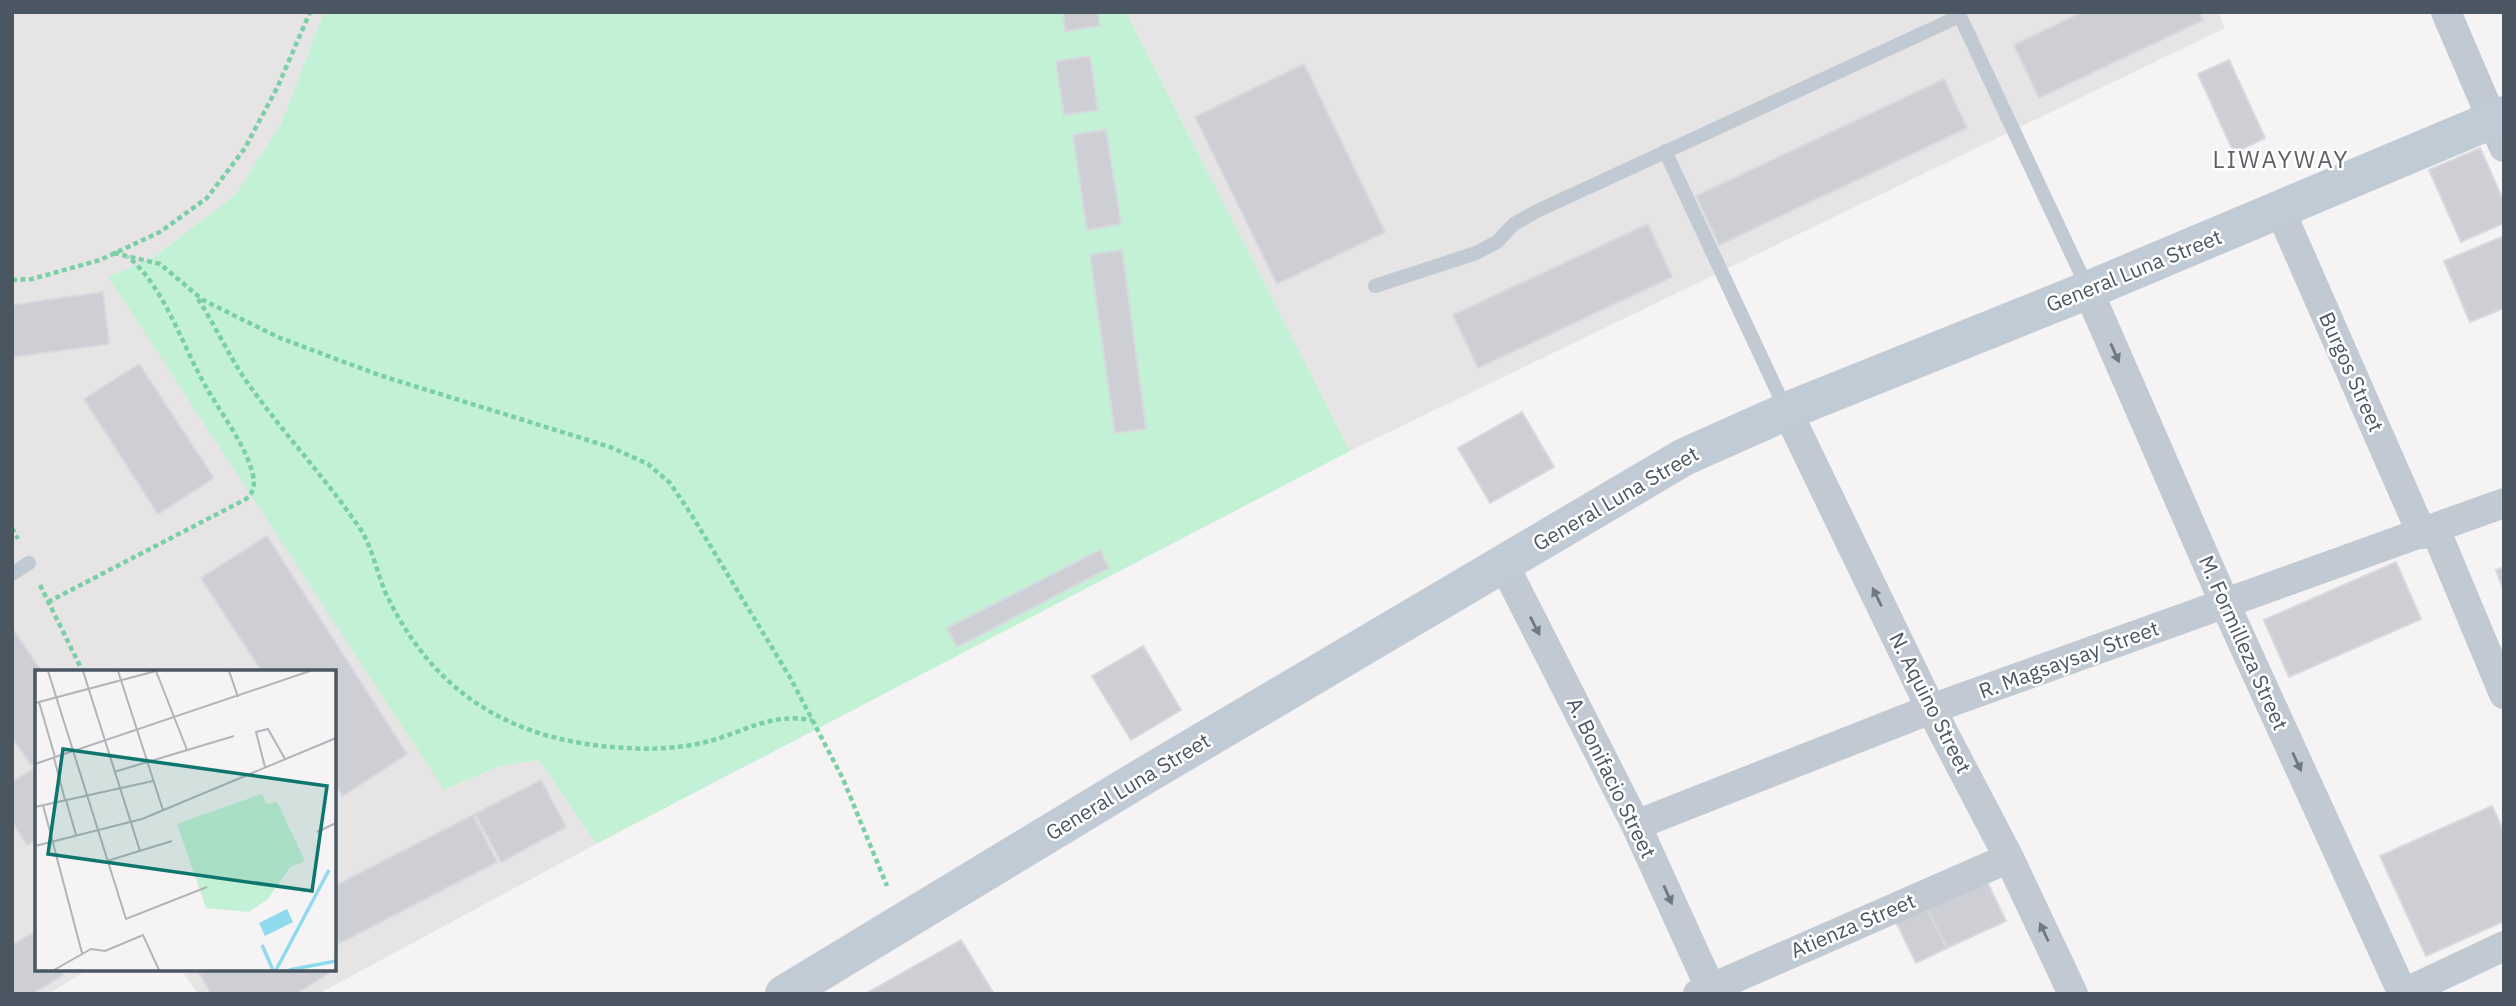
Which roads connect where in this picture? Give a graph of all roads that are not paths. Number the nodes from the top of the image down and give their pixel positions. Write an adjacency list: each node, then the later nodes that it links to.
1 (2446, 12): 3 (street)
2 (1959, 14): 4 (lane); 7 (lane)
3 (2500, 127): 5 (main road, General Luna Street)
4 (1665, 151): 6 (lane); 8 (lane)
5 (2280, 210): 7 (main road, General Luna Street); 10 (street, Burgos Street)
6 (1375, 286)
7 (2088, 290): 8 (main road, General Luna Street); 14 (street, M. Formilleza Street, one-way to 14)
8 (1787, 411): 12 (main road, General Luna Street); 16 (street, N. Aquino Street, one-way to 8)
9 (2504, 503): 10 (street, R. Magsaysay Street)
10 (2428, 531): 14 (street, R. Magsaysay Street); 15 (street, Burgos Street)
11 (29, 563): 13 (lane)
12 (1503, 565): 17 (street, A. Bonifacio Street, one-way to 17); 21 (main road, General Luna Street)
13 (12, 574)
14 (2225, 604): 16 (street, R. Magsaysay Street); 23 (street, M. Formilleza Street, one-way to 23)
15 (2504, 694)
16 (1931, 709): 17 (street, R. Magsaysay Street); 18 (street, N. Aquino Street)
17 (1636, 825): 20 (street, A. Bonifacio Street, one-way to 20)
18 (2009, 858): 20 (street, Atienza Street); 22 (street, N. Aquino Street, one-way to 18)
19 (2504, 946): 23 (street)
20 (1707, 992)
21 (784, 994)
22 (2073, 994)
23 (2402, 994)

